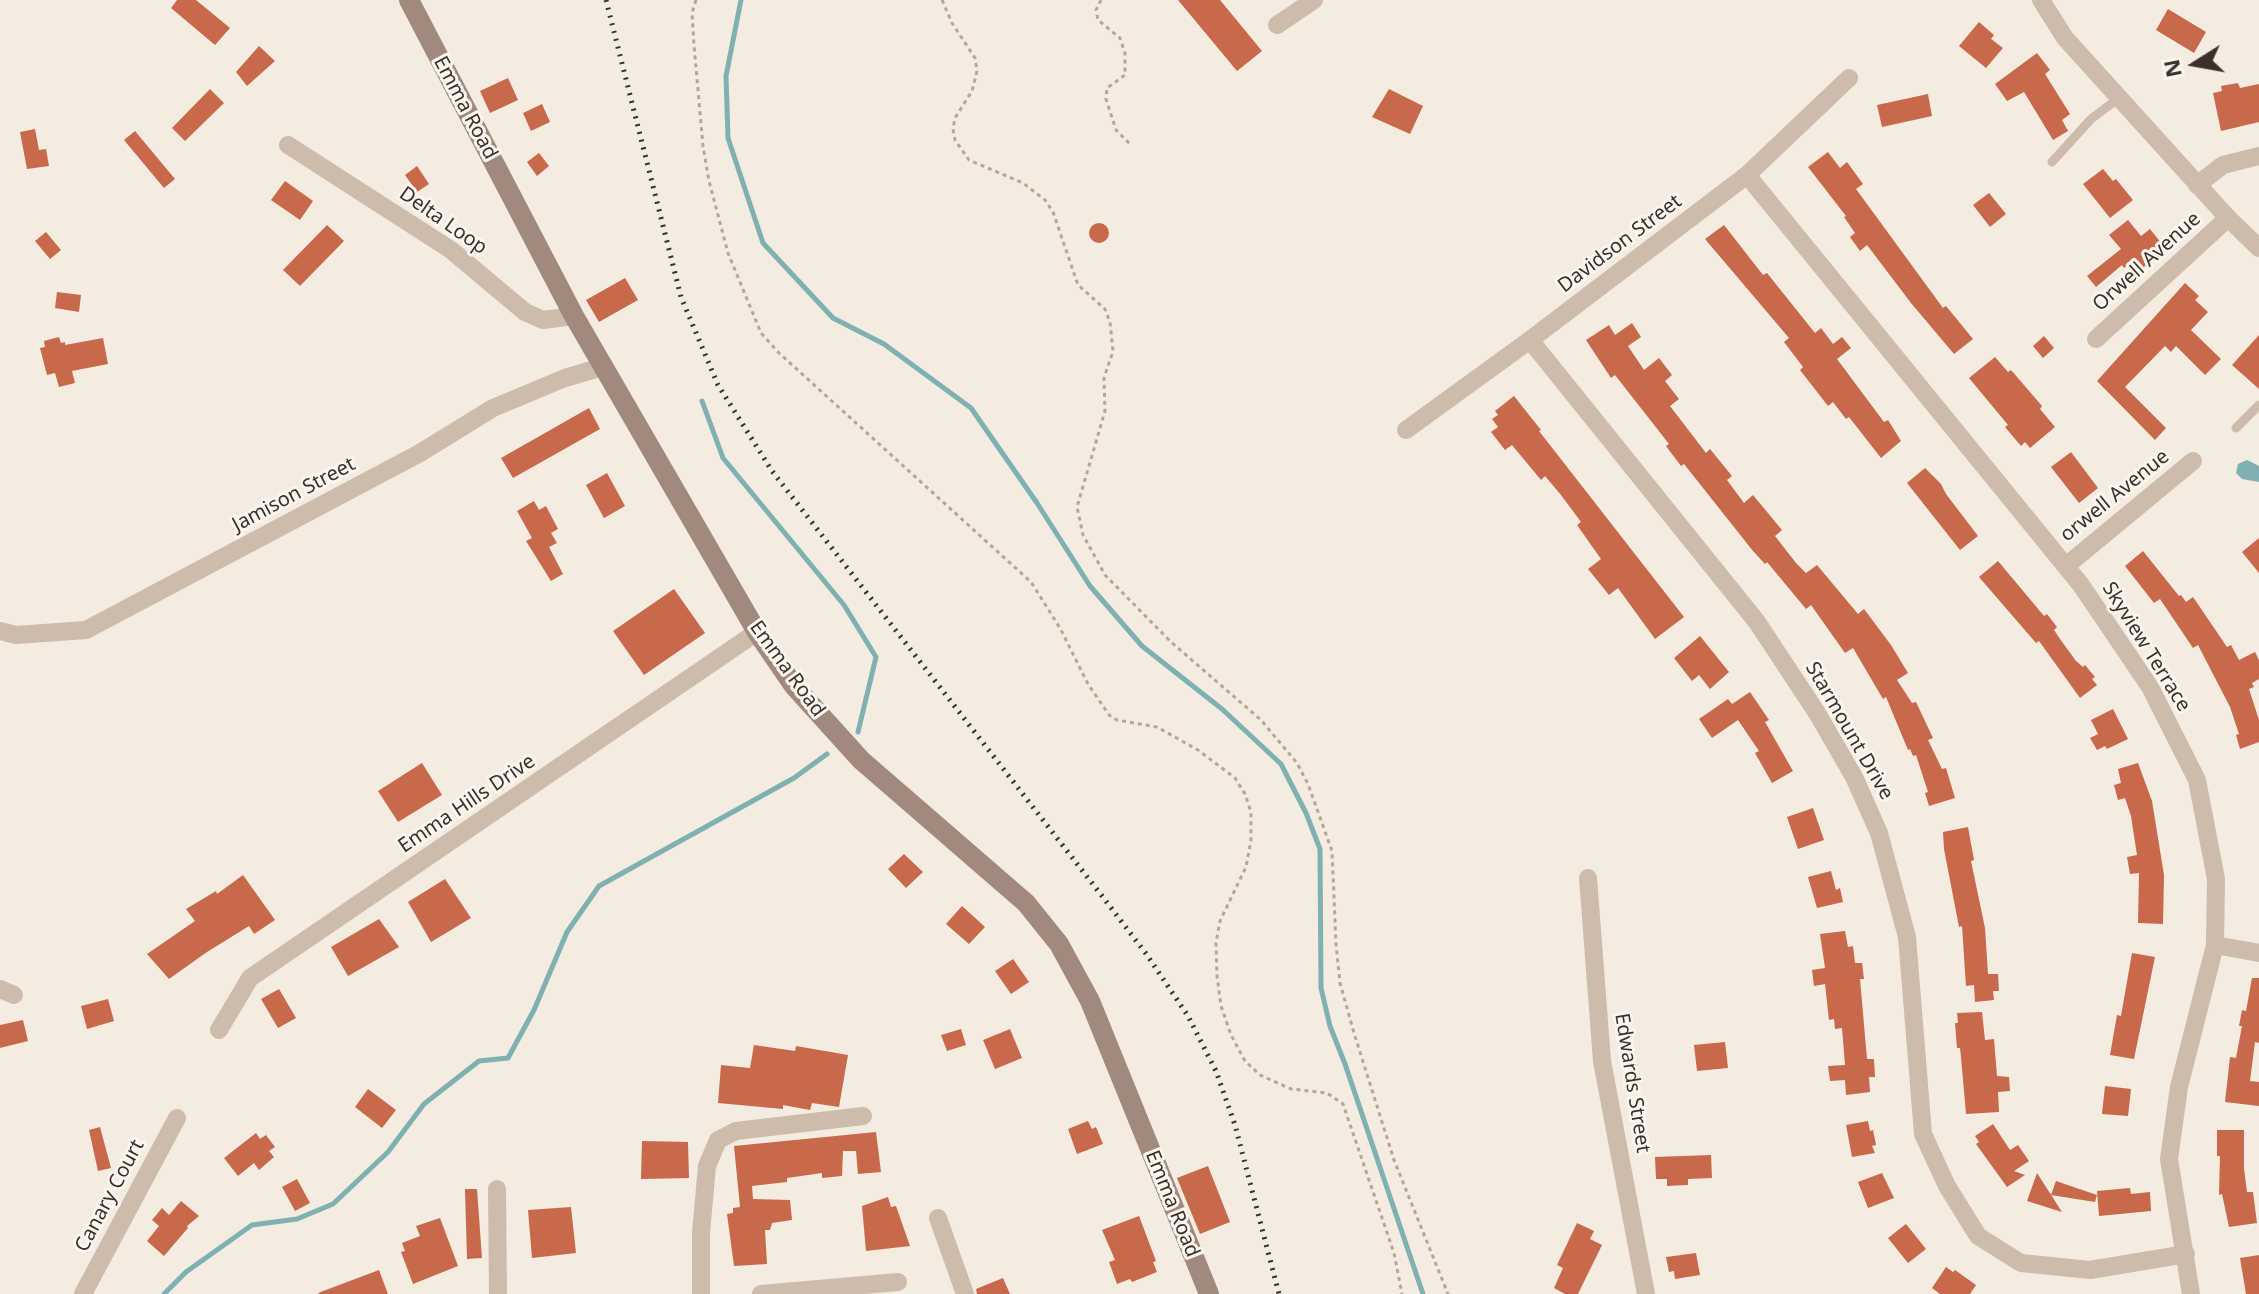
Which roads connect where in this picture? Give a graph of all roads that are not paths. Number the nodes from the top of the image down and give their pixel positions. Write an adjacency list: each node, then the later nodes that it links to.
1 (409, 0): 14 (street, Emma Road)
2 (1314, 0): 4 (street)
3 (2041, 0): 6 (street)
4 (1277, 25)
5 (1849, 78): 10 (street, Davidson Street)
6 (2119, 98): 9 (lane); 11 (street)
7 (288, 145): 14 (street, Delta Loop)
8 (2259, 156): 11 (street)
9 (2052, 162)
10 (1747, 175): 16 (street, Davidson Street); 22 (street, Skyview Terrace)
11 (2197, 185): 12 (street)
12 (2228, 218): 13 (street); 15 (street, Orwell Avenue)
13 (2259, 248)
14 (574, 316): 17 (street, Emma Road)
15 (2096, 339)
16 (1530, 340): 20 (street, Davidson Street); 33 (street, Starmount Drive)
17 (602, 367): 23 (street, Jamison Street); 24 (street, Emma Road)
18 (2259, 405): 19 (lane)
19 (2236, 428)
20 (1406, 430)
21 (2193, 461): 22 (street, orwell Avenue)
22 (2066, 566): 26 (street, Skyview Terrace)
23 (0, 631)
24 (757, 632): 28 (street, Emma Hills Drive); 40 (street, Emma Road)
25 (1588, 878): 41 (street, Edwards Street)
26 (2215, 945): 27 (street); 33 (street, Skyview Terrace)
27 (2259, 953)
28 (219, 1030)
29 (863, 1116): 37 (street)
30 (177, 1118): 35 (street, Canary Court)
31 (497, 1189): 36 (street)
32 (938, 1218): 39 (street)
33 (2186, 1254): 42 (street, Skyview Terrace)
34 (898, 1282): 38 (street)
35 (83, 1294)
36 (498, 1294)
37 (701, 1294)
38 (761, 1294)
39 (965, 1294)
40 (1209, 1294)
41 (1646, 1294)
42 (2191, 1294)

